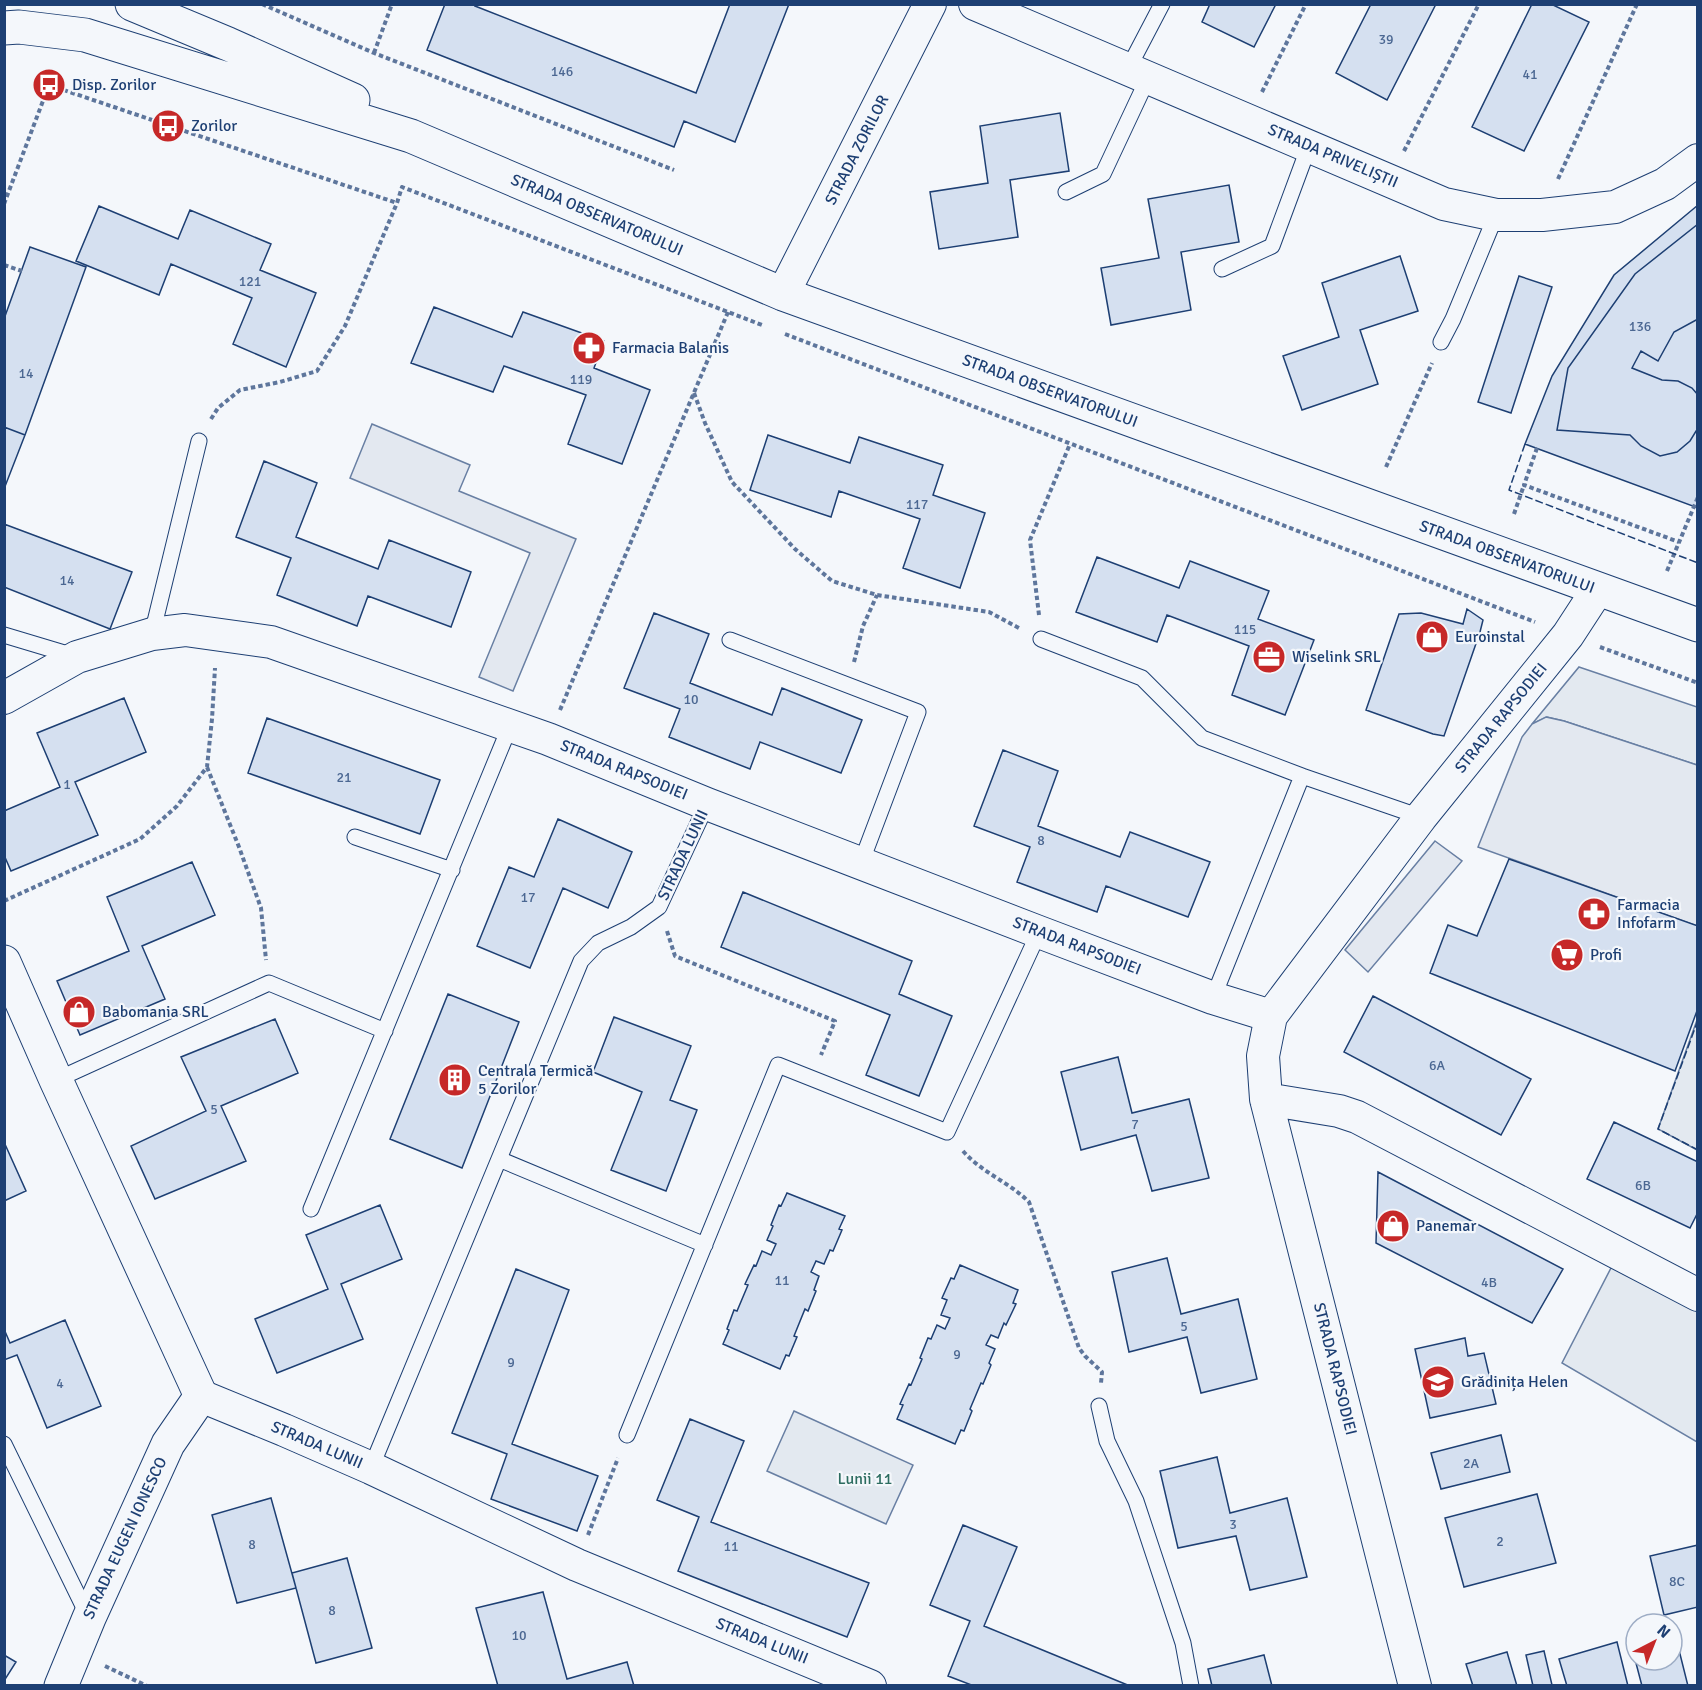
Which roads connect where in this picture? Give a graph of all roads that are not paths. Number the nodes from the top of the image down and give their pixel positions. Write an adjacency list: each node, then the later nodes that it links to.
1 (132, 4): 7 (main road, STRADA OBSERVATORULUI)
2 (930, 4): 13 (street, STRADA ZORILOR)
3 (975, 4): 6 (street, STRADA PRIVELIȘTII)
4 (1162, 4): 6 (lane)
5 (4, 28): 7 (main road, STRADA OBSERVATORULUI)
6 (1138, 73): 8 (street, STRADA PRIVELIȘTII); 10 (lane)
7 (411, 136): 13 (main road, STRADA OBSERVATORULUI)
8 (1309, 146): 11 (street, STRADA PRIVELIȘTII); 12 (lane)
9 (1698, 160): 11 (street, STRADA PRIVELIȘTII)
10 (1066, 192)
11 (1496, 215): 14 (lane)
12 (1221, 269)
13 (783, 294): 16 (main road, STRADA OBSERVATORULUI)
14 (1441, 342)
15 (199, 441): 18 (lane)
16 (1598, 590): 17 (main road, STRADA OBSERVATORULUI); 27 (street, STRADA RAPSODIEI)
17 (1698, 625)
18 (152, 634): 22 (street, STRADA RAPSODIEI); 24 (street, STRADA RAPSODIEI)
19 (4, 635): 22 (lane)
20 (1041, 639): 25 (lane)
21 (730, 640): 29 (lane)
22 (77, 657): 23 (street, STRADA RAPSODIEI)
23 (4, 698)
24 (510, 726): 26 (street, STRADA RAPSODIEI); 30 (lane)
25 (1302, 776): 27 (lane); 33 (lane)
26 (707, 804): 29 (street, STRADA RAPSODIEI); 38 (lane, STRADA LUNII)
27 (1421, 817): 34 (street, STRADA RAPSODIEI)
28 (355, 837): 30 (lane)
29 (861, 863): 31 (street, STRADA RAPSODIEI)
30 (452, 870): 35 (lane)
31 (1039, 932): 33 (street, STRADA RAPSODIEI); 40 (lane)
32 (4, 962): 36 (main road)
33 (1213, 998): 34 (street, STRADA RAPSODIEI)
34 (1271, 1016): 37 (street, STRADA RAPSODIEI)
35 (385, 1031): 36 (lane); 39 (lane)
36 (56, 1080): 42 (main road)
37 (1266, 1099): 41 (street); 51 (street, STRADA RAPSODIEI)
38 (499, 1159): 40 (lane); 46 (lane)
39 (311, 1209)
40 (705, 1245): 44 (lane)
41 (1698, 1295)
42 (201, 1396): 46 (street, STRADA LUNII); 47 (main road, STRADA EUGEN IONESCO)
43 (1099, 1406): 50 (lane)
44 (627, 1435)
45 (4, 1444): 47 (lane)
46 (371, 1468): 49 (street, STRADA LUNII)
47 (88, 1618): 48 (main road, STRADA EUGEN IONESCO)
48 (61, 1686)
49 (870, 1686)
50 (1191, 1686)
51 (1415, 1686)

